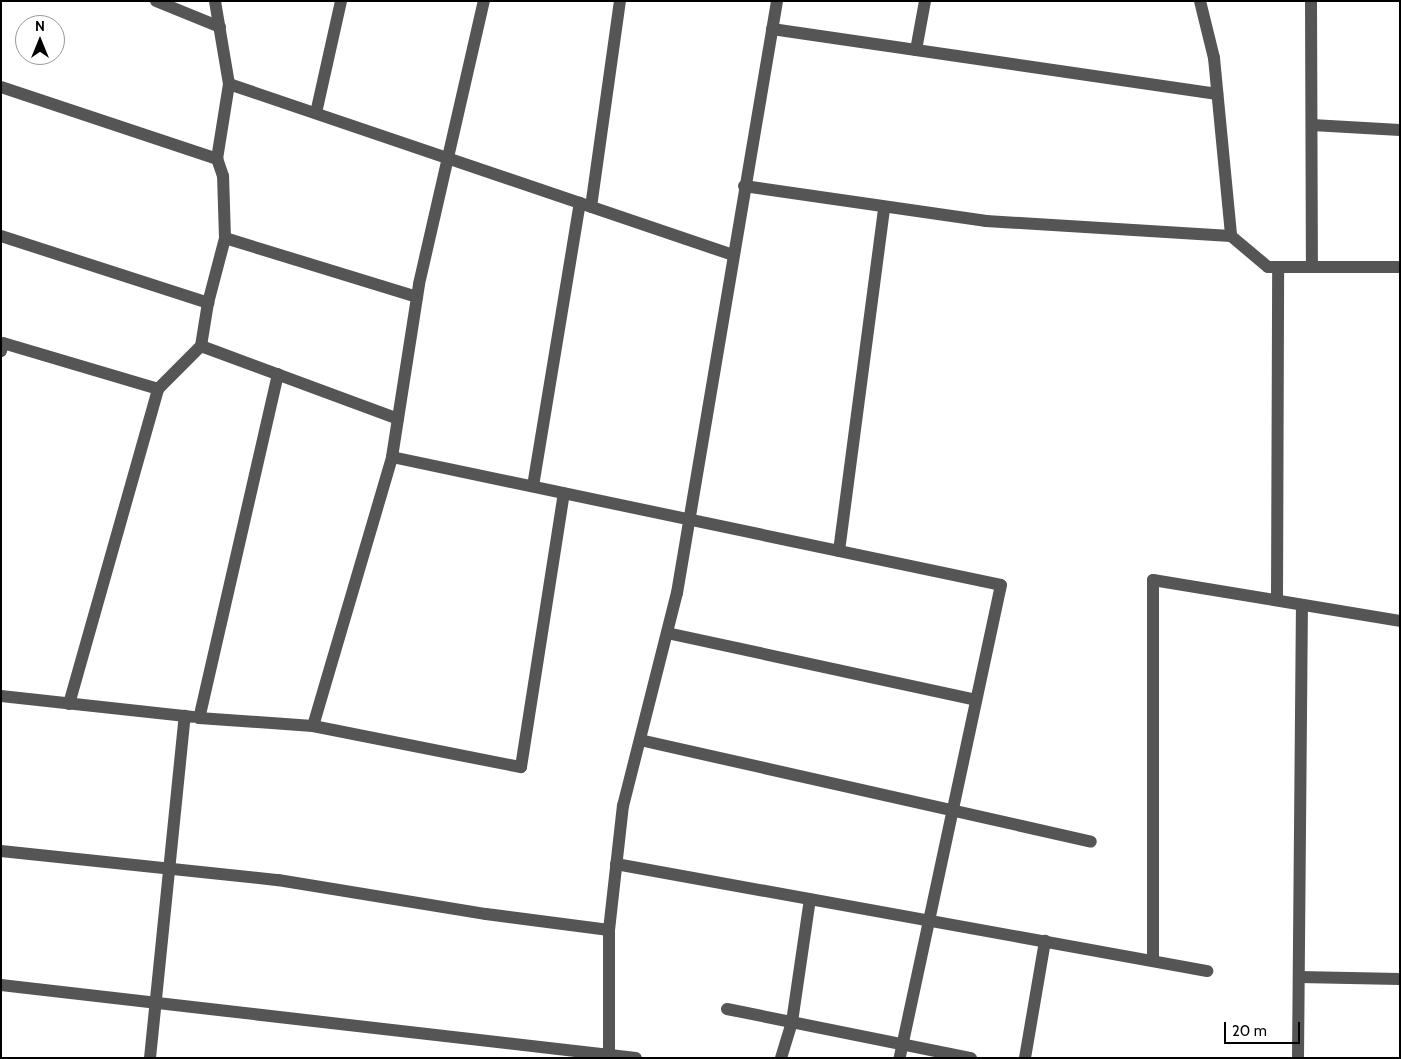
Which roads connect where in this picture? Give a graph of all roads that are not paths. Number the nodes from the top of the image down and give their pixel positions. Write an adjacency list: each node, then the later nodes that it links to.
1 (156, 1): 10 (street)
2 (215, 1): 10 (street)
3 (341, 1): 16 (street)
4 (484, 1): 19 (street)
5 (620, 1): 22 (street)
6 (777, 1): 11 (street)
7 (924, 1): 12 (street)
8 (1200, 1): 15 (street)
9 (1311, 1): 17 (street)
10 (220, 27): 13 (street)
11 (772, 29): 12 (street); 21 (street)
12 (916, 50): 15 (street)
13 (229, 84): 16 (street); 20 (street)
14 (1, 87): 20 (street)
15 (1217, 94): 25 (street)
16 (316, 113): 19 (street)
17 (1312, 125): 18 (street); 29 (street)
18 (1400, 130)
19 (447, 158): 22 (street); 31 (street)
20 (217, 159): 26 (street)
21 (744, 186): 23 (street); 27 (street)
22 (586, 205): 27 (street); 39 (street)
23 (884, 206): 25 (street); 42 (street)
24 (1, 236): 32 (street)
25 (1231, 236): 28 (street)
26 (225, 238): 31 (street); 32 (street)
27 (733, 255): 41 (street)
28 (1278, 267): 29 (street); 43 (street)
29 (1312, 267): 30 (street)
30 (1400, 267)
31 (417, 296): 37 (street)
32 (208, 303): 33 (street)
33 (201, 346): 35 (street); 36 (street)
34 (1, 351): 36 (street)
35 (278, 374): 37 (street); 51 (street)
36 (158, 389): 49 (street)
37 (398, 419): 38 (street)
38 (392, 457): 39 (street); 52 (street)
39 (533, 486): 40 (street)
40 (564, 493): 41 (street); 52 (street)
41 (690, 519): 42 (street); 46 (street)
42 (839, 551): 48 (street)
43 (1277, 600): 44 (street); 63 (street)
44 (1302, 605): 45 (street); 65 (street)
45 (1400, 621)
46 (667, 633): 48 (street); 53 (street)
47 (1, 696): 49 (street)
48 (976, 700): 54 (street)
49 (69, 704): 50 (street)
50 (185, 716): 51 (street); 58 (street)
51 (200, 718): 52 (street)
52 (313, 726)
53 (640, 740): 54 (street); 57 (street)
54 (953, 811): 55 (street); 60 (street)
55 (1091, 842)
56 (1, 851): 58 (street)
57 (616, 864): 59 (street); 61 (street)
58 (170, 870): 61 (street); 68 (street)
59 (810, 899): 60 (street); 70 (street)
60 (929, 921): 62 (street); 71 (street)
61 (609, 930): 72 (street)
62 (1045, 941): 63 (street); 78 (street)
63 (1153, 961): 64 (street)
64 (1207, 971)
65 (1299, 977): 66 (street); 79 (street)
66 (1400, 979)
67 (1, 985): 68 (street)
68 (156, 1002): 72 (street); 73 (street)
69 (727, 1009): 70 (street)
70 (792, 1022): 71 (street); 75 (street)
71 (903, 1044): 76 (street); 77 (street)
72 (609, 1055): 74 (street)
73 (150, 1058)
74 (636, 1058)
75 (781, 1058)
76 (900, 1058)
77 (971, 1058)
78 (1025, 1058)
79 (1298, 1058)

